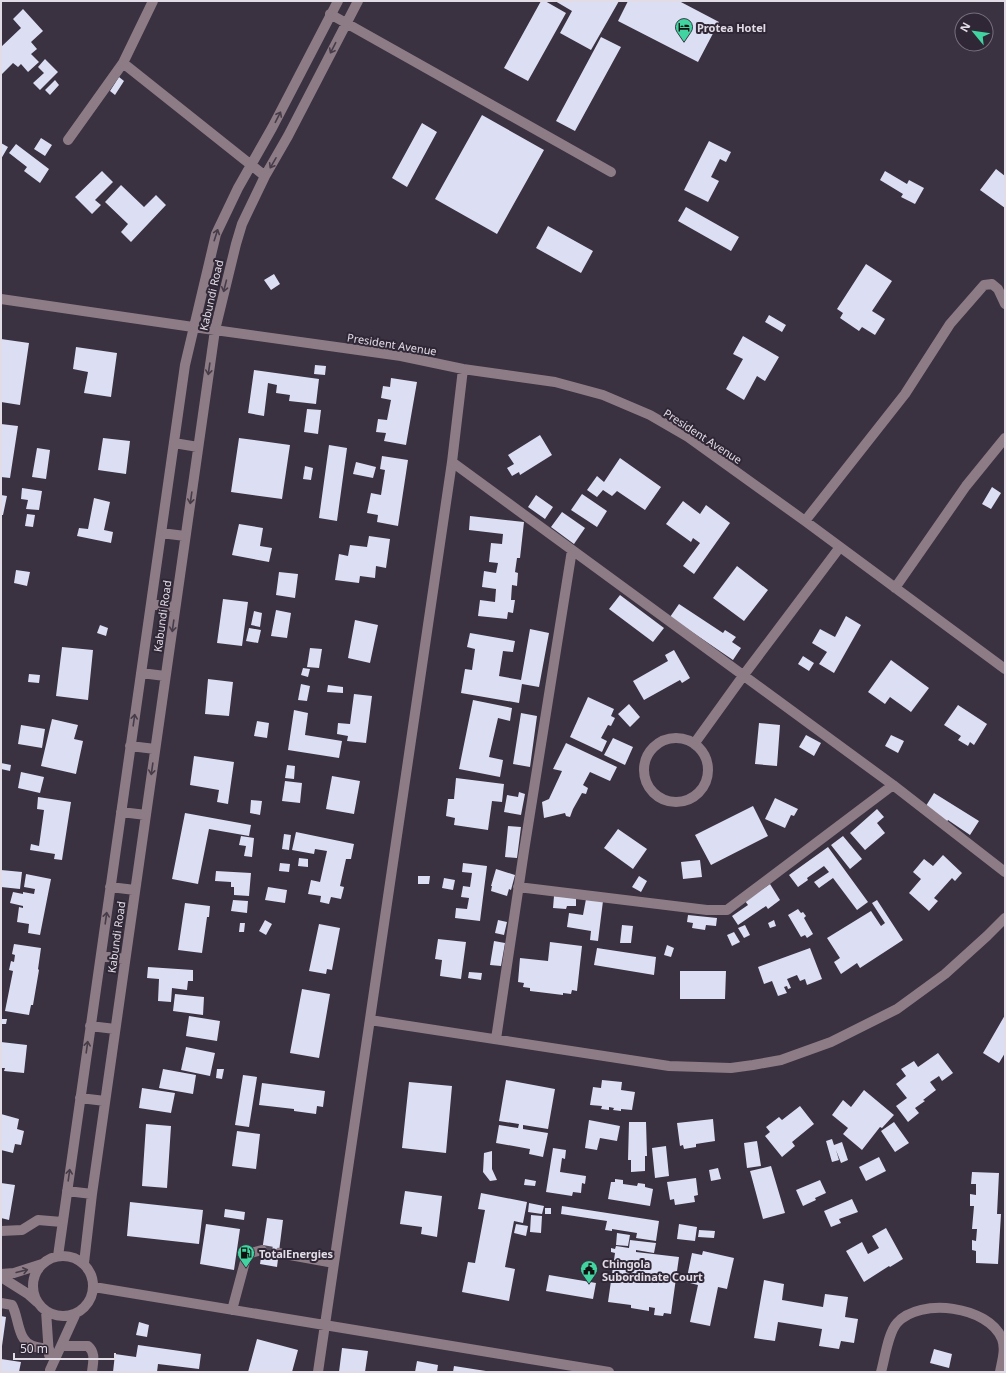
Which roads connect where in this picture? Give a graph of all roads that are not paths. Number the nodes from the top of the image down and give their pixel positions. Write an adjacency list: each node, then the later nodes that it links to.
1 (153, 1): 6 (street)
2 (338, 1): 4 (street, Kabundi Road)
3 (358, 1): 5 (street, Kabundi Road)
4 (330, 14): 5 (street); 8 (street, Kabundi Road, one-way to 4)
5 (346, 23): 9 (street); 10 (street, Kabundi Road, one-way to 10)
6 (123, 63): 7 (street); 8 (street)
7 (68, 140)
8 (250, 164): 10 (street); 13 (street, Kabundi Road, one-way to 8)
9 (611, 172)
10 (265, 176): 14 (street, Kabundi Road, one-way to 14)
11 (1, 299): 13 (street, President Avenue)
12 (1005, 304): 20 (street)
13 (194, 328): 14 (street, President Avenue); 17 (street, Kabundi Road)
14 (215, 330): 15 (street, President Avenue); 18 (street, Kabundi Road, one-way to 18)
15 (463, 369): 19 (street); 20 (street, President Avenue)
16 (1005, 438): 25 (street)
17 (174, 443): 18 (street); 21 (street, Kabundi Road)
18 (198, 447): 22 (street, Kabundi Road, one-way to 22)
19 (452, 462): 24 (street); 45 (street)
20 (805, 521): 23 (street, President Avenue)
21 (161, 533): 22 (street); 26 (street, Kabundi Road)
22 (186, 536): 27 (street, Kabundi Road)
23 (840, 547): 25 (street, President Avenue); 31 (street)
24 (572, 550): 31 (street); 40 (street)
25 (896, 588): 28 (street, President Avenue)
26 (151, 604): 27 (street); 29 (street, Kabundi Road)
27 (175, 607): 30 (street, Kabundi Road, one-way to 30)
28 (1005, 669)
29 (141, 673): 30 (street); 33 (street, Kabundi Road, one-way to 29)
30 (165, 676): 34 (street, Kabundi Road)
31 (743, 676): 32 (street); 35 (street)
32 (694, 744): 32 (street)
33 (130, 746): 34 (street); 36 (street, Kabundi Road)
34 (155, 749): 37 (street, Kabundi Road, one-way to 37)
35 (893, 785): 38 (street); 40 (street)
36 (121, 812): 37 (street); 39 (street, Kabundi Road)
37 (146, 815): 41 (street, Kabundi Road)
38 (1005, 872)
39 (110, 887): 41 (street); 43 (street, Kabundi Road, one-way to 39)
40 (518, 887): 48 (street)
41 (135, 890): 44 (street, Kabundi Road)
42 (1005, 918): 48 (street)
43 (100, 956): 44 (street); 46 (street, Kabundi Road)
44 (125, 959): 47 (street, Kabundi Road)
45 (370, 1020): 48 (street); 59 (street)
46 (90, 1026): 47 (street); 49 (street, Kabundi Road, one-way to 46)
47 (115, 1029): 50 (street, Kabundi Road)
48 (496, 1040)
49 (80, 1098): 50 (street); 51 (street, Kabundi Road, one-way to 49)
50 (105, 1101): 52 (street, Kabundi Road)
51 (67, 1191): 52 (street); 53 (street, Kabundi Road)
52 (92, 1194): 58 (street, Kabundi Road)
53 (62, 1222): 54 (street); 57 (street, Kabundi Road)
54 (1, 1231)
55 (262, 1250): 65 (street)
56 (279, 1253): 59 (street)
57 (58, 1256): 58 (street); 60 (street)
58 (84, 1263): 62 (street)
59 (334, 1263): 67 (street)
60 (42, 1264): 61 (street, one-way to 60); 64 (street)
61 (1, 1275): 64 (street)
62 (94, 1287): 65 (street); 66 (street)
63 (1, 1303): 69 (street)
64 (42, 1307): 66 (street); 69 (street)
65 (232, 1310): 67 (street)
66 (76, 1313): 68 (street)
67 (325, 1325): 70 (street); 73 (street)
68 (62, 1346): 71 (street); 72 (street)
69 (49, 1349): 71 (street)
70 (582, 1370): 74 (street)
71 (50, 1371)
72 (92, 1372)
73 (318, 1372)
74 (609, 1372)
75 (881, 1372): 76 (street)
76 (1000, 1372)

